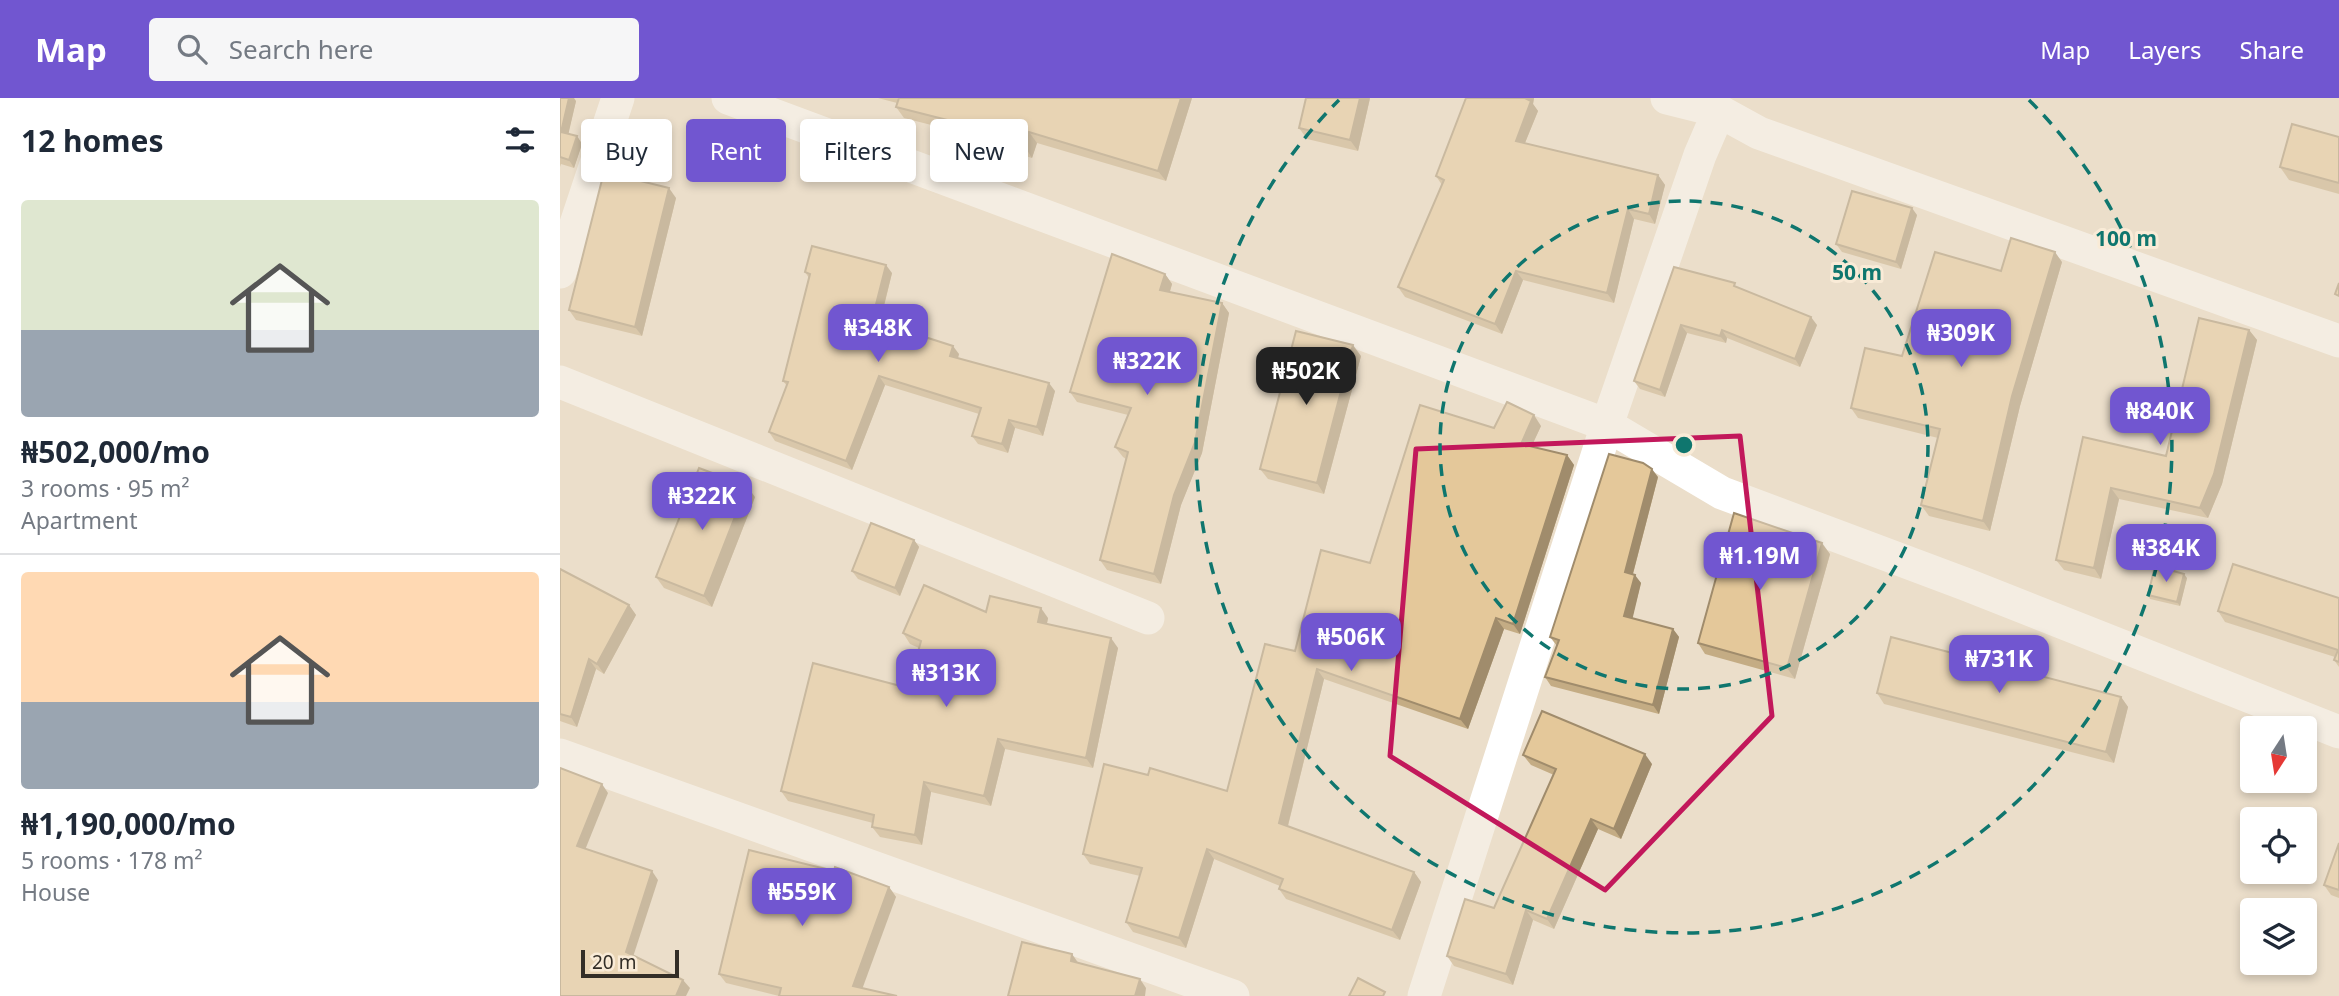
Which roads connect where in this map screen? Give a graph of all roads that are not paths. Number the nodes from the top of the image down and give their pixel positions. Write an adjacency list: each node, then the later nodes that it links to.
1 (618, 98): 5 (street)
2 (728, 98): 8 (street)
3 (1667, 98): 4 (street)
4 (1719, 111): 6 (street); 8 (street)
5 (560, 272)
6 (2339, 341)
7 (560, 382): 9 (street)
8 (1607, 425): 10 (street); 13 (street)
9 (1148, 618)
10 (2339, 732)
11 (560, 755): 12 (street)
12 (1233, 996)
13 (1424, 996)

